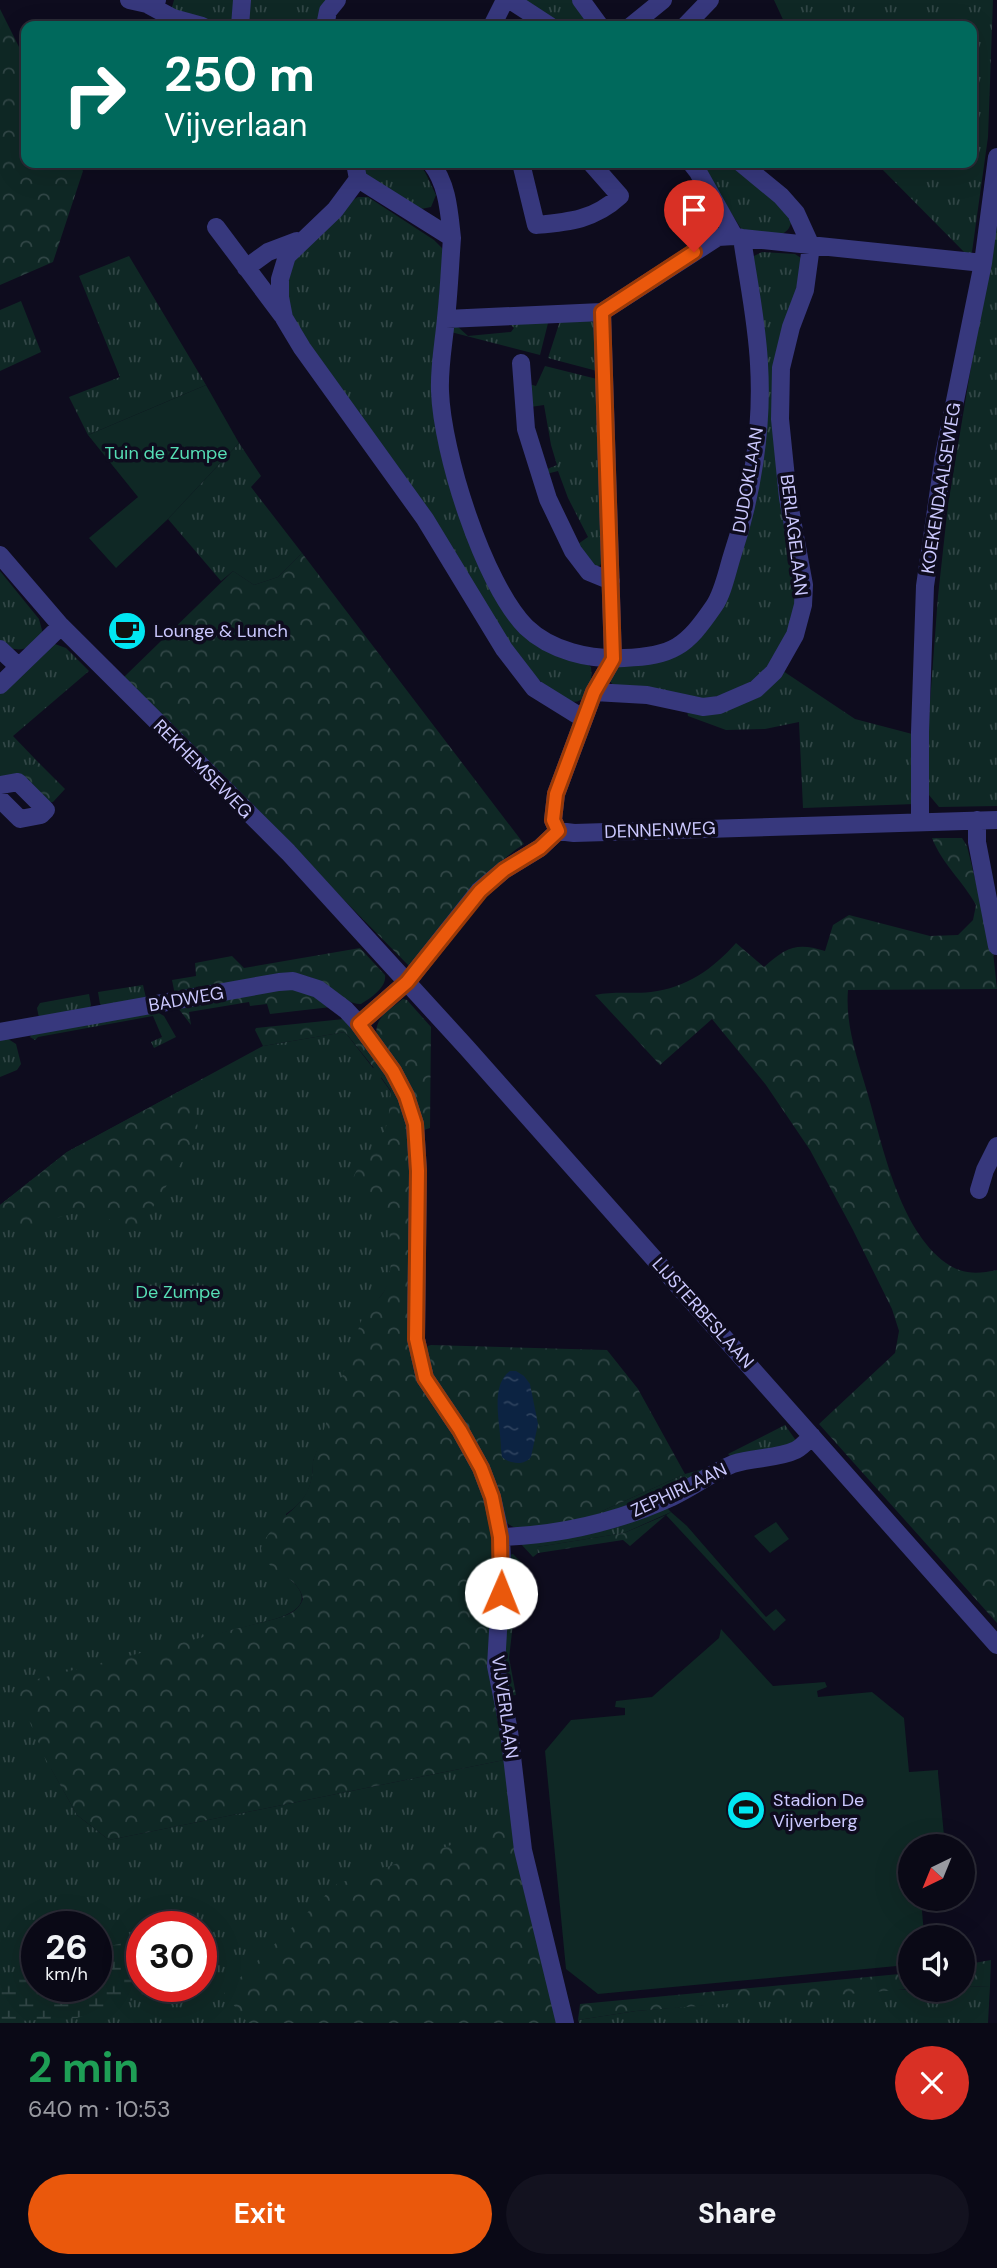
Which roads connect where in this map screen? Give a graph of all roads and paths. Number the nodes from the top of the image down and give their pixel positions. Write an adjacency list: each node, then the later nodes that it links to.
1 (129, 0): 8 (street)
2 (242, 0): 10 (street)
3 (337, 0): 11 (street)
4 (508, 0): 12 (street); 13 (street)
5 (581, 0): 14 (street)
6 (663, 0): 15 (street)
7 (710, 0): 16 (street)
8 (152, 2): 9 (street)
9 (184, 21)
10 (240, 21)
11 (326, 21)
12 (495, 21)
13 (542, 21)
14 (596, 21)
15 (637, 21)
16 (690, 21)
17 (997, 158): 29 (street, KOEKENDAALSEWEG)
18 (435, 168): 27 (street)
19 (522, 168): 20 (street)
20 (595, 168)
21 (695, 168): 25 (street, DUDOKLAAN)
22 (747, 168): 28 (street)
23 (357, 171): 26 (street); 27 (street)
24 (216, 227): 30 (street)
25 (738, 237): 28 (street); 31 (street); 39 (street, DUDOKLAAN)
26 (304, 239): 30 (street); 32 (street)
27 (452, 239): 33 (street, DUDOKLAAN)
28 (811, 246): 29 (street); 42 (street, BERLAGELAAN)
29 (983, 263): 48 (street, KOEKENDAALSEWEG)
30 (246, 268): 32 (street)
31 (602, 312): 33 (street); 36 (street)
32 (284, 318): 43 (street)
33 (446, 319): 39 (street, DUDOKLAAN)
34 (520, 363): 36 (street)
35 (0, 555): 37 (street, REKHEMSEWEG)
36 (611, 581): 39 (street)
37 (61, 626): 40 (street); 51 (street, REKHEMSEWEG)
38 (0, 649): 40 (street)
39 (613, 659): 42 (street)
40 (18, 666): 41 (street)
41 (0, 685)
42 (594, 692): 43 (street)
43 (584, 719): 49 (street)
44 (0, 785): 45 (street)
45 (0, 799)
46 (977, 820): 47 (street, DENNENWEG); 48 (street, DENNENWEG); 50 (street)
47 (997, 820)
48 (920, 822): 49 (street, DENNENWEG)
49 (558, 831): 51 (street)
50 (997, 946)
51 (407, 982): 52 (street); 56 (street, LIJSTERBESLAAN)
52 (359, 1024): 53 (street, BADWEG); 57 (street, VIJVERLAAN)
53 (0, 1032)
54 (997, 1146): 55 (street)
55 (979, 1190)
56 (812, 1436): 57 (street, ZEPHIRLAAN); 58 (street, LIJSTERBESLAAN)
57 (500, 1537): 59 (street, VIJVERLAAN)
58 (997, 1645)
59 (565, 2023)

